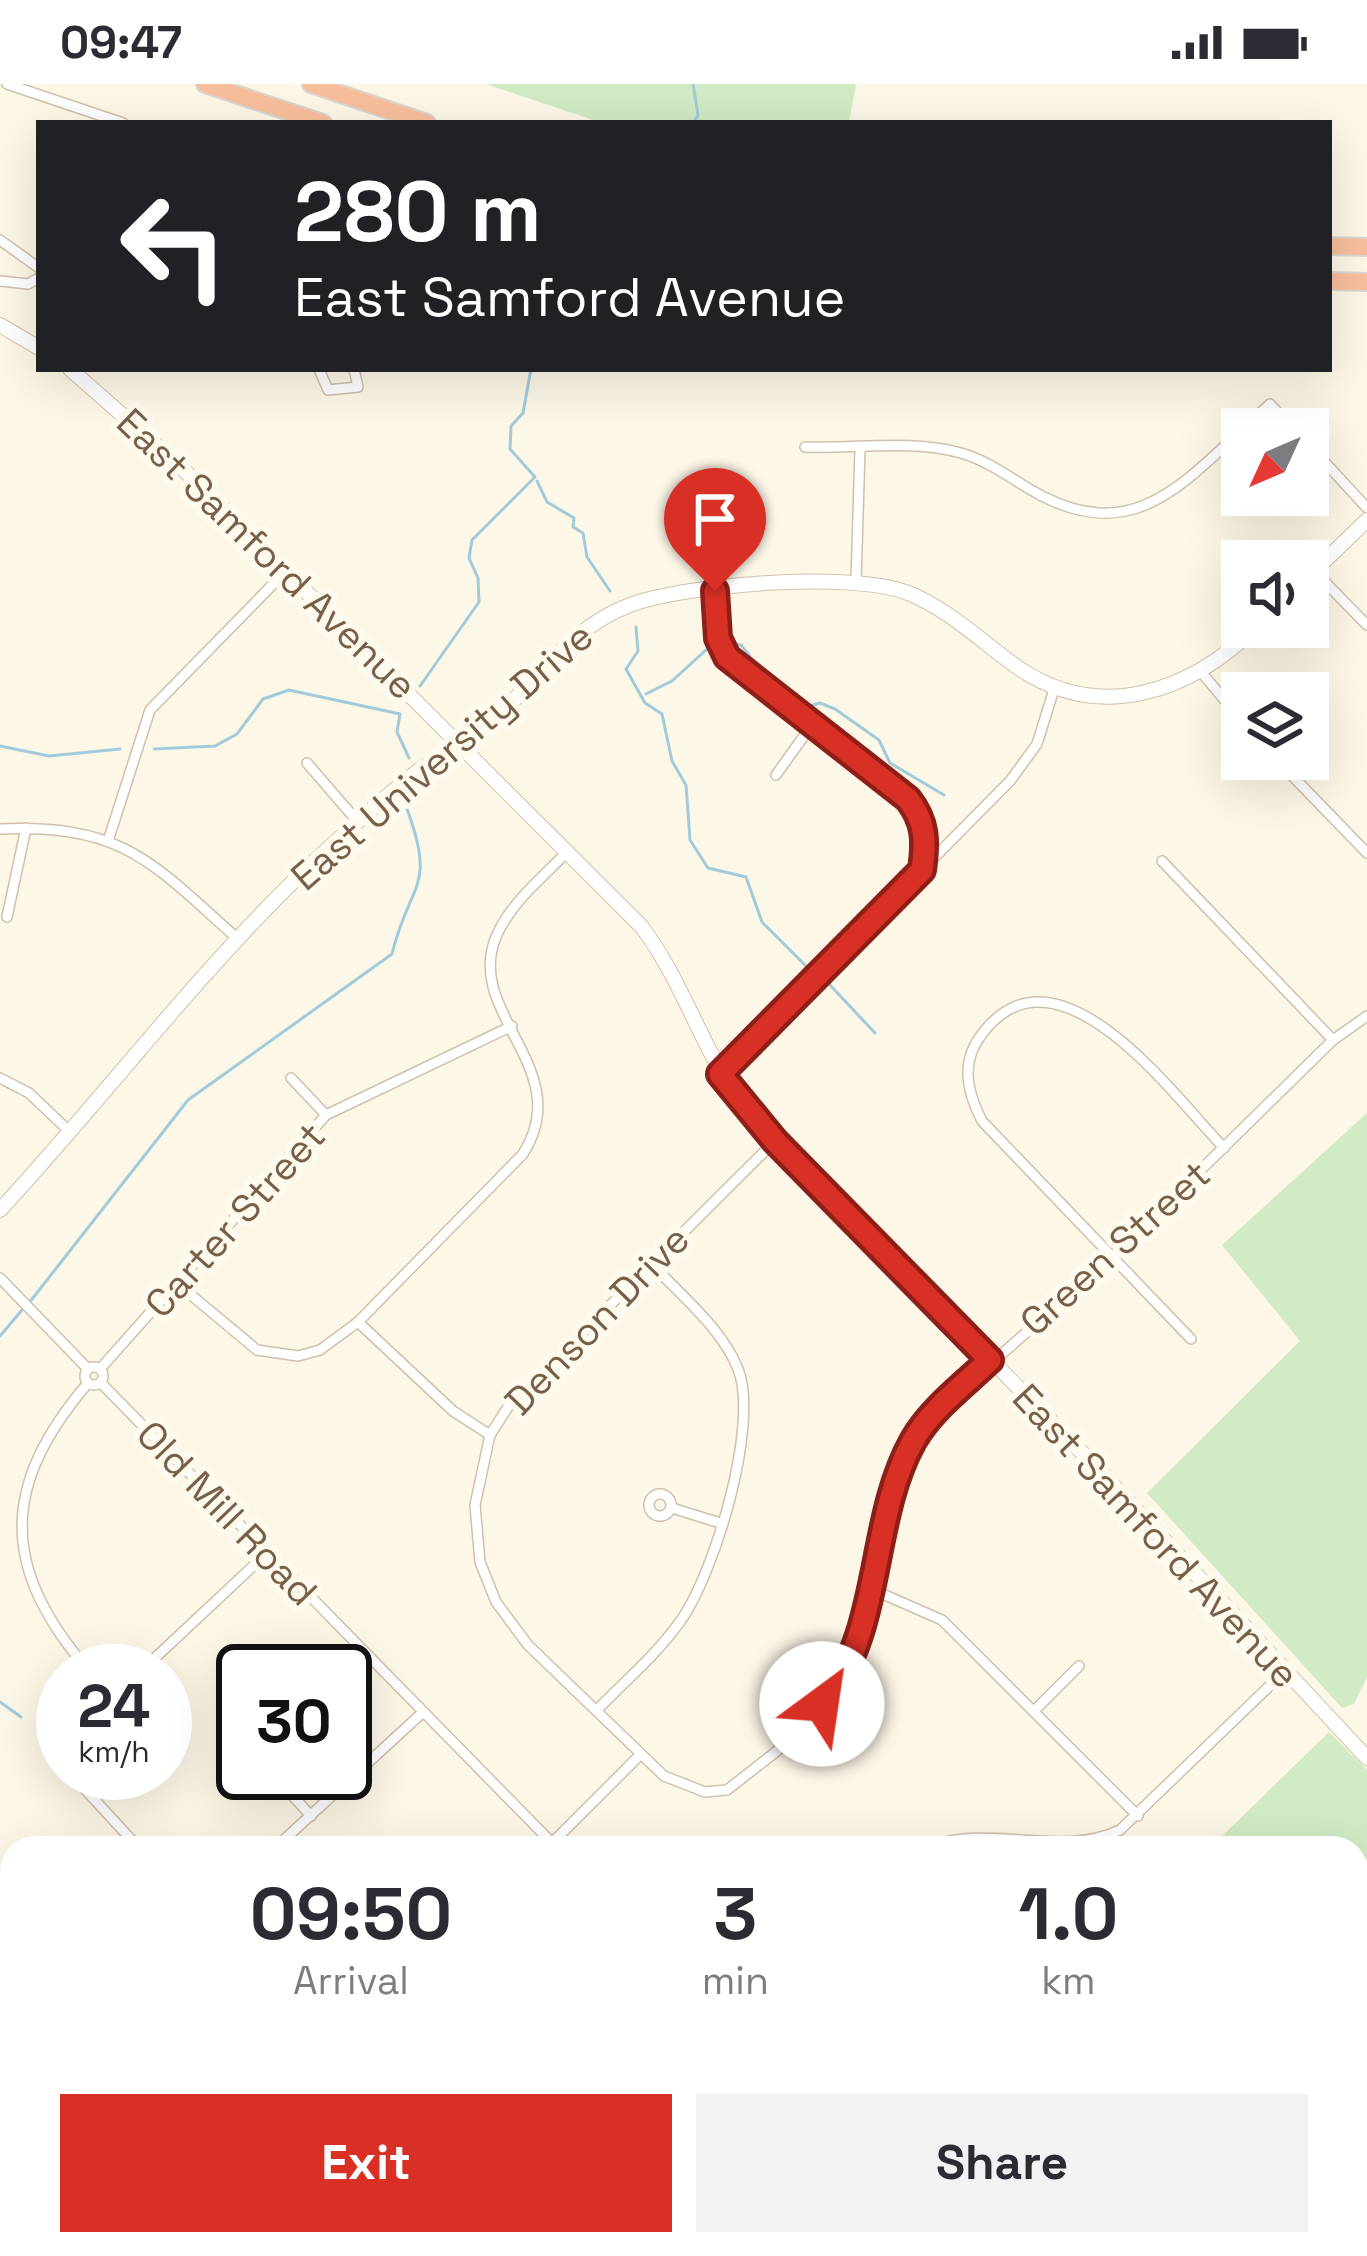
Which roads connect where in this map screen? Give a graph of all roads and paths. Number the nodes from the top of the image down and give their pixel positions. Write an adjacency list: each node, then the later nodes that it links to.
1 (7, 84): 4 (street)
2 (206, 84): 5 (highway)
3 (311, 84): 6 (highway)
4 (114, 120)
5 (314, 120)
6 (418, 120)
7 (0, 240): 10 (street)
8 (1332, 246): 9 (highway)
9 (1367, 248)
10 (36, 266)
11 (36, 280): 12 (street)
12 (0, 281)
13 (1332, 281): 14 (highway)
14 (1367, 282)
15 (0, 325): 16 (street)
16 (36, 346)
17 (74, 372): 27 (street, East Samford Avenue)
18 (320, 372): 19 (street)
19 (355, 372)
20 (805, 446): 22 (street)
21 (1221, 447): 22 (street)
22 (860, 449): 28 (street)
23 (1329, 467): 24 (street)
24 (1367, 508)
25 (1367, 520): 26 (street)
26 (1329, 557)
27 (284, 573): 37 (street, East Samford Avenue); 44 (street)
28 (856, 581): 30 (street, East University Drive); 34 (street, East University Drive)
29 (1329, 590): 31 (street)
30 (715, 591): 36 (street); 37 (street, East University Drive)
31 (1367, 625)
32 (1231, 648): 33 (street, East University Drive)
33 (1202, 673): 34 (street, East University Drive); 35 (street)
34 (1055, 686): 48 (street)
35 (1221, 696)
36 (812, 726): 39 (street); 48 (street)
37 (462, 744): 41 (street, East University Drive); 45 (street, East Samford Avenue)
38 (307, 763): 41 (street)
39 (776, 775)
40 (1296, 780): 46 (street)
41 (358, 822): 50 (street, East University Drive)
42 (26, 828): 43 (street); 44 (street); 49 (street)
43 (0, 829)
44 (109, 838): 50 (street)
45 (567, 851): 52 (street); 54 (street, East Samford Avenue)
46 (1367, 854)
47 (1162, 861): 53 (street)
48 (922, 870): 54 (street)
49 (7, 917)
50 (239, 940): 58 (street, East University Drive)
51 (1367, 1016): 53 (street, Green Street)
52 (512, 1026): 57 (street, Carter Street); 66 (street)
53 (1333, 1040): 60 (street, Green Street)
54 (720, 1074): 59 (street, East Samford Avenue)
55 (0, 1078): 58 (street)
56 (290, 1078): 57 (street)
57 (326, 1115): 65 (street, Carter Street)
58 (70, 1132): 61 (street, East University Drive)
59 (775, 1141): 63 (street, Denson Drive); 68 (street, East Samford Avenue)
60 (1224, 1148): 62 (street, Green Street); 62 (street)
61 (0, 1210)
62 (1111, 1258): 67 (street); 68 (street, Green Street)
63 (651, 1263): 72 (street, Denson Drive); 74 (street)
64 (0, 1279): 69 (street)
65 (178, 1286): 66 (street); 69 (street, Carter Street)
66 (358, 1322): 72 (street)
67 (1191, 1339)
68 (990, 1360): 76 (street, Green Street); 80 (street, East Samford Avenue)
69 (94, 1369): 70 (street); 71 (street)
70 (88, 1383): 71 (street); 77 (street)
71 (101, 1383): 75 (street, Old Mill Road)
72 (490, 1435): 81 (street, Denson Drive)
73 (672, 1508): 74 (street)
74 (720, 1523): 81 (street)
75 (266, 1553): 78 (street); 83 (street, Old Mill Road)
76 (869, 1588): 82 (street); 84 (street, Green Street)
77 (62, 1644)
78 (170, 1644)
79 (1079, 1666): 82 (street)
80 (1284, 1672): 85 (street, East Samford Avenue); 89 (street)
81 (597, 1710): 84 (street, Denson Drive)
82 (1035, 1710): 89 (street)
83 (421, 1714): 88 (street); 92 (street, Old Mill Road)
84 (640, 1755): 93 (street)
85 (1367, 1757)
86 (95, 1800): 90 (street)
87 (296, 1800): 88 (street)
88 (311, 1816): 91 (street)
89 (1138, 1816): 94 (street)
90 (128, 1836)
91 (288, 1836)
92 (541, 1836)
93 (563, 1836)
94 (1105, 1836)

